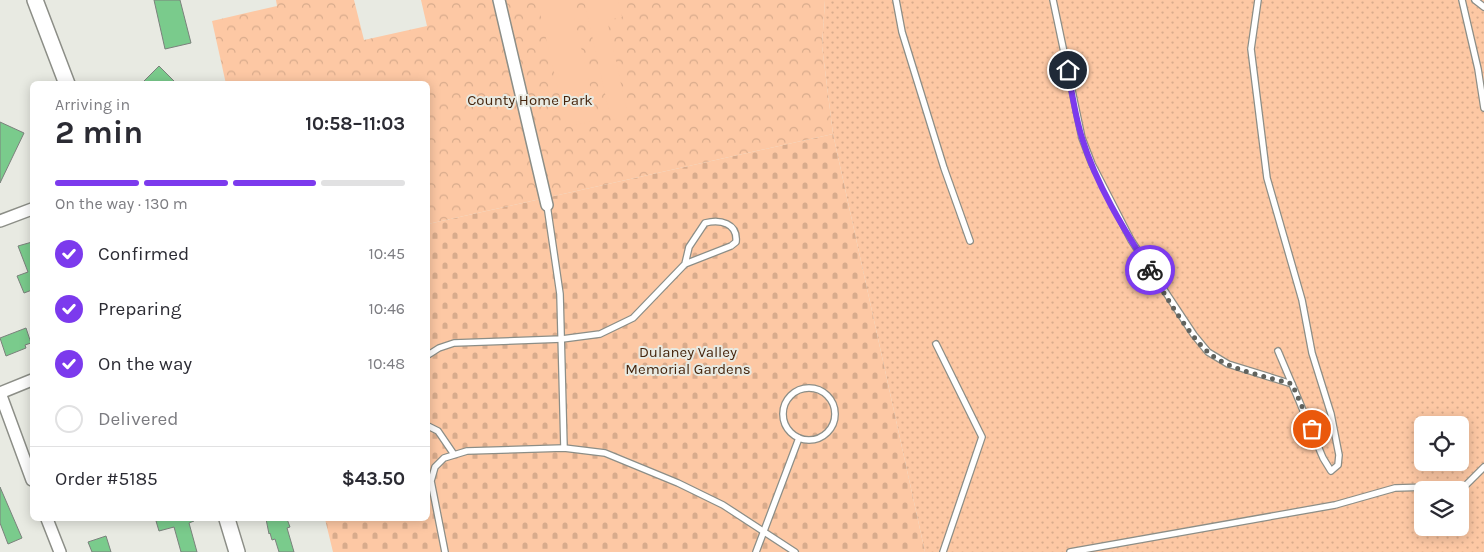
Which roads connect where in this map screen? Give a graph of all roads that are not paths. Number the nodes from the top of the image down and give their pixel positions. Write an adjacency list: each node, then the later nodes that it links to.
1 (35, 0): 9 (street)
2 (500, 0): 11 (street)
3 (896, 0): 14 (lane)
4 (1053, 0): 21 (lane)
5 (1258, 0): 21 (lane)
6 (1462, 0): 10 (lane)
7 (1475, 0): 8 (lane)
8 (1484, 6)
9 (66, 81)
10 (1484, 108)
11 (546, 206): 16 (lane)
12 (30, 210): 13 (street)
13 (0, 221)
14 (970, 241)
15 (686, 264): 15 (lane); 16 (lane)
16 (562, 339): 19 (lane); 25 (lane)
17 (936, 344): 39 (lane)
18 (1278, 351): 21 (lane)
19 (430, 355)
20 (30, 381): 22 (street)
21 (1292, 384)
22 (0, 393): 28 (street)
23 (430, 427): 26 (lane)
24 (799, 438): 24 (lane); 33 (lane)
25 (564, 448): 26 (lane); 33 (lane)
26 (453, 453): 29 (lane)
27 (1484, 467): 40 (lane)
28 (30, 475)
29 (430, 479)
30 (430, 485): 36 (lane)
31 (48, 521): 34 (street)
32 (228, 521): 35 (street)
33 (764, 530): 37 (lane); 38 (lane)
34 (60, 552)
35 (237, 552)
36 (446, 552)
37 (756, 552)
38 (795, 552)
39 (943, 552)
40 (1070, 552)

